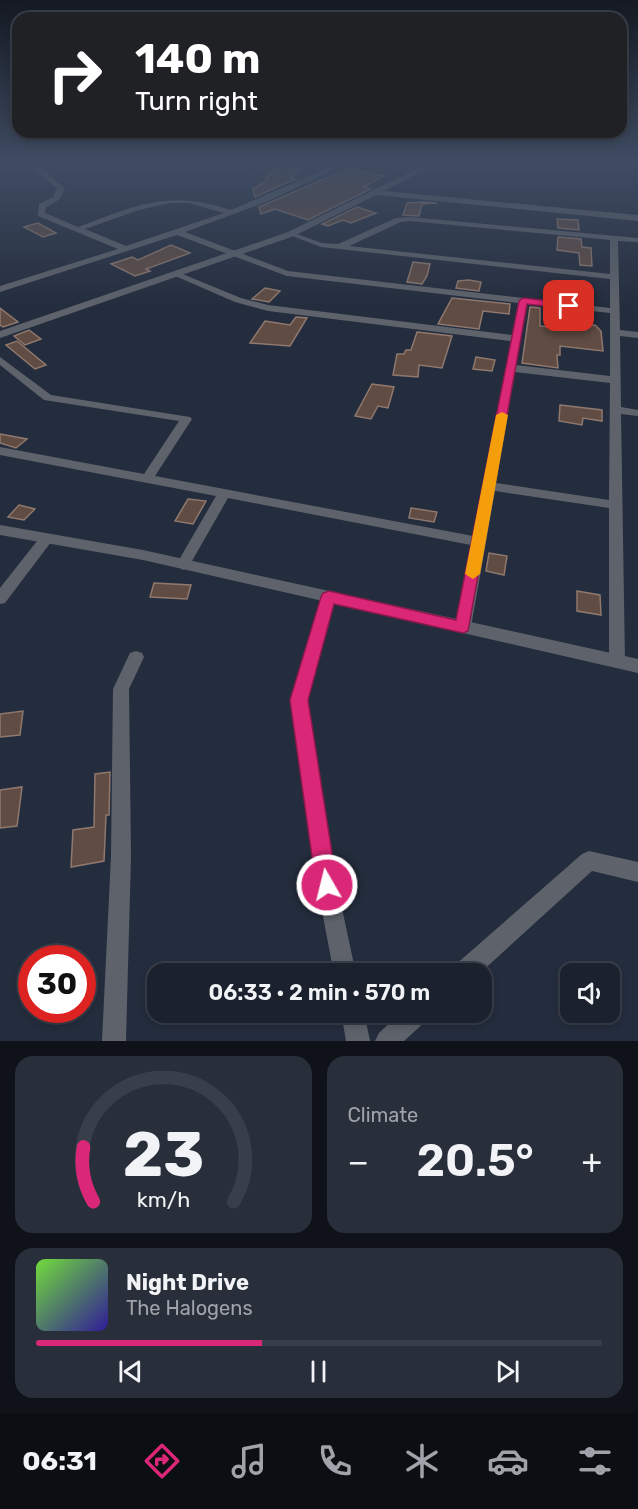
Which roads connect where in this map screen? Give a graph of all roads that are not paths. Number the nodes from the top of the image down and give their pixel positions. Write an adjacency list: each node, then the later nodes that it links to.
1 (41, 211): 9 (street)
2 (135, 211): 9 (street)
3 (226, 211): 7 (street)
4 (234, 211): 7 (street)
5 (340, 211): 11 (street)
6 (561, 211): 8 (street)
7 (230, 212): 10 (street)
8 (638, 218)
9 (79, 229): 15 (street)
10 (177, 232): 15 (street); 16 (street)
11 (291, 234): 14 (street); 16 (street)
12 (614, 238): 13 (street); 14 (street); 18 (street)
13 (638, 240)
14 (339, 247): 18 (street)
15 (125, 249): 19 (street)
16 (237, 255): 17 (street); 20 (street)
17 (177, 275): 23 (street); 25 (street)
18 (614, 276): 21 (street)
19 (0, 289)
20 (523, 301): 21 (street); 25 (street)
21 (614, 311): 22 (street)
22 (614, 332): 24 (street); 28 (street)
23 (0, 334)
24 (638, 335)
25 (516, 339): 27 (street)
26 (0, 360): 32 (street)
27 (511, 368): 28 (street); 33 (street)
28 (615, 380): 29 (street)
29 (616, 410): 30 (street); 35 (street)
30 (638, 414)
31 (0, 451): 32 (street)
32 (147, 479): 34 (street)
33 (489, 486): 35 (street); 38 (street)
34 (224, 494): 38 (street); 39 (street)
35 (616, 505): 44 (street)
36 (0, 530): 37 (street)
37 (46, 539): 39 (street); 41 (street)
38 (478, 542): 42 (street)
39 (183, 564): 40 (street)
40 (329, 597): 42 (street); 47 (street)
41 (0, 599)
42 (463, 627): 44 (street)
43 (136, 657): 51 (street)
44 (617, 662): 45 (street)
45 (638, 666)
46 (638, 872): 48 (street)
47 (343, 963)
48 (474, 963)
49 (354, 1023): 52 (street)
50 (406, 1023): 53 (street)
51 (114, 1041)
52 (358, 1041)
53 (387, 1041)

